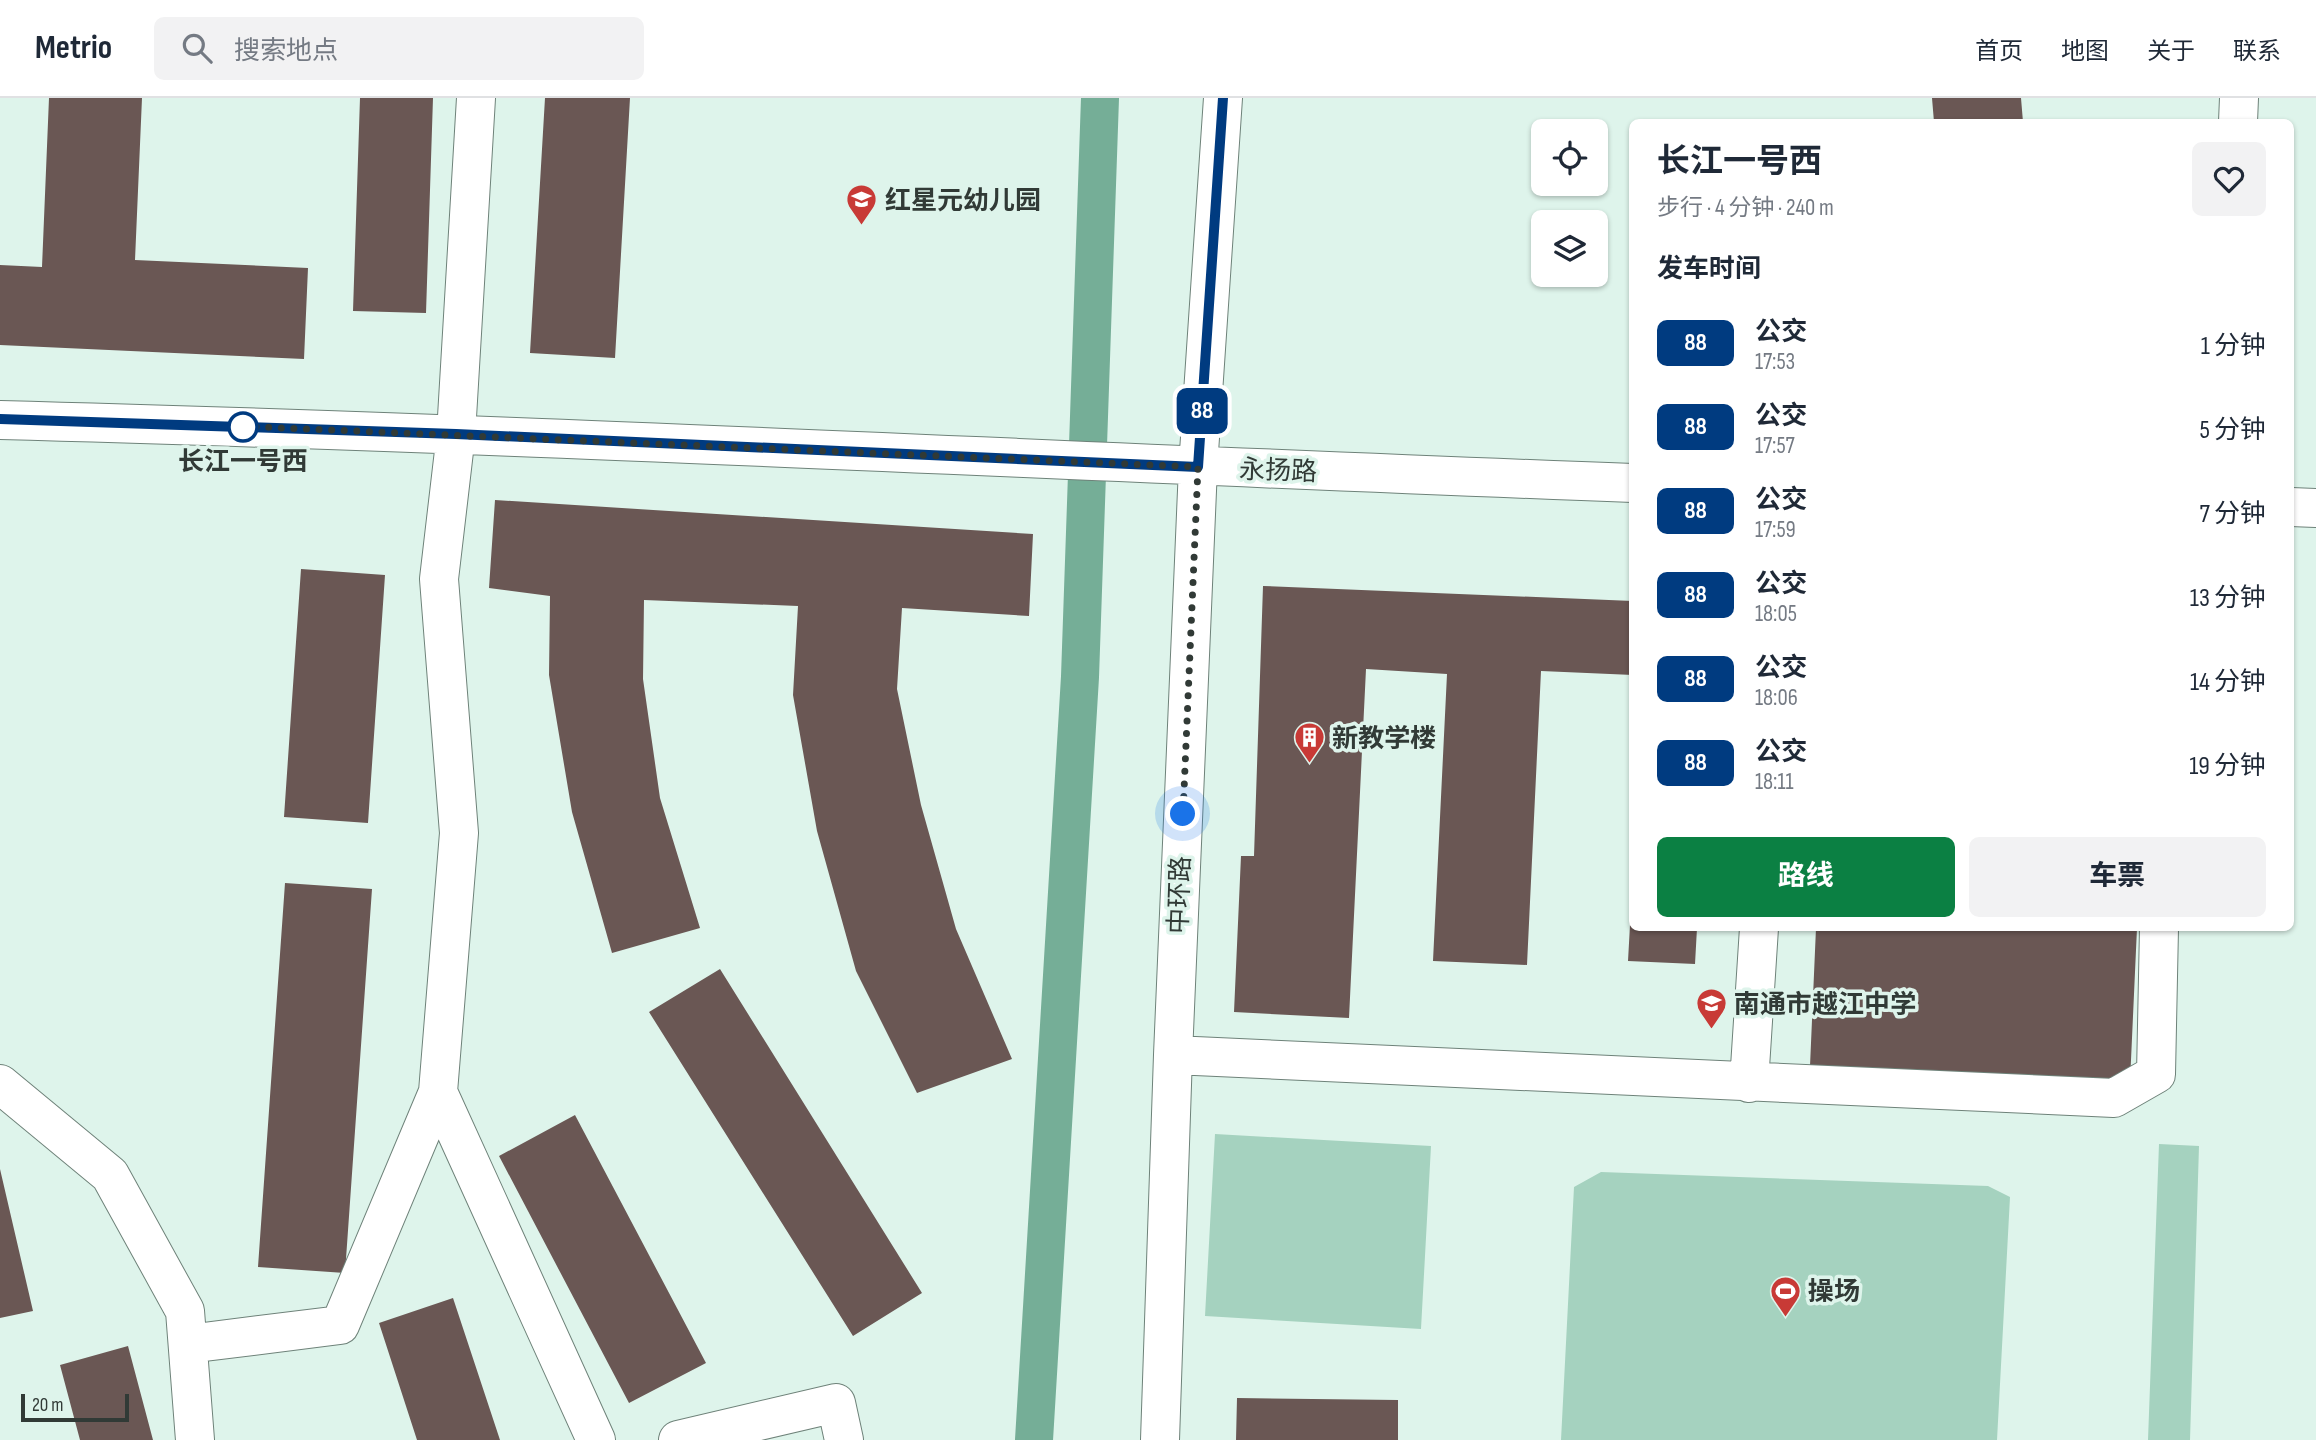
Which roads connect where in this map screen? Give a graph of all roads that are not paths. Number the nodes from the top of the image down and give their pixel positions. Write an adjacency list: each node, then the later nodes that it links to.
1 (476, 98): 6 (street)
2 (1223, 98): 7 (street, 中环路)
3 (2239, 98): 4 (street)
4 (2238, 119)
5 (0, 419): 6 (street, 永扬路)
6 (456, 434): 7 (street, 永扬路); 16 (street)
7 (1182, 466): 8 (street, 永扬路); 13 (street, 中环路)
8 (1629, 483)
9 (2294, 507): 10 (street)
10 (2316, 508)
11 (1759, 931): 14 (street)
12 (2159, 931): 14 (street)
13 (1172, 1055): 14 (street); 22 (street, 中环路)
14 (1749, 1083)
15 (0, 1084): 17 (street)
16 (438, 1091): 17 (street); 19 (street)
17 (188, 1344): 18 (street)
18 (195, 1440)
19 (596, 1440)
20 (678, 1440): 21 (street)
21 (844, 1440)
22 (1160, 1440)

